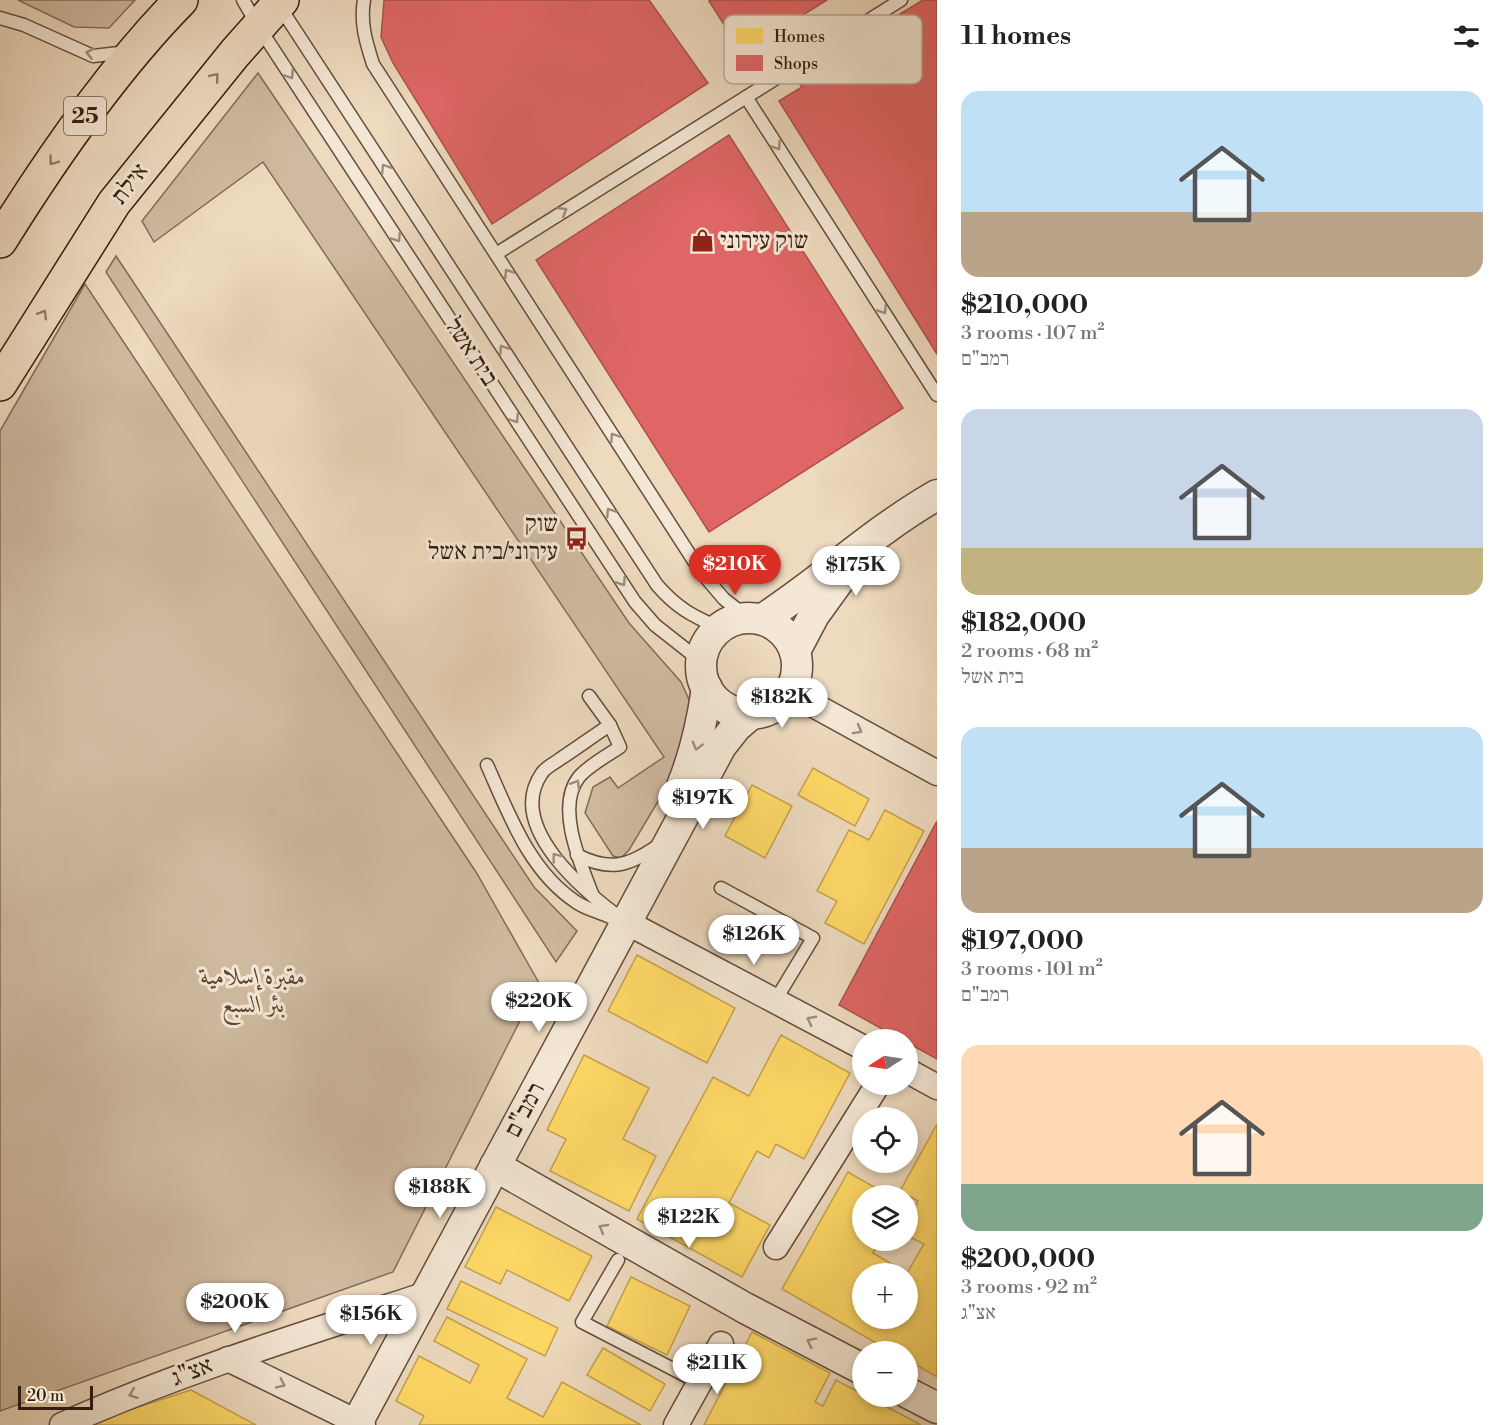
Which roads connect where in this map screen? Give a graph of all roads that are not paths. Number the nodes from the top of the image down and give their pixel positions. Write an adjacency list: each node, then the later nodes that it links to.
1 (181, 0): 7 (highway, 25)
2 (364, 0): 11 (lane)
3 (901, 0): 5 (lane)
4 (267, 6): 12 (highway, אילת, one-way to 4); 17 (lane, בית אשל, one-way to 4); 19 (lane, בית אשל, one-way to 19)
5 (877, 15)
6 (0, 18): 7 (lane, one-way to 6)
7 (144, 39): 10 (highway, 25, one-way to 10)
8 (767, 84): 9 (lane)
9 (746, 97): 11 (lane, one-way to 9); 13 (lane, one-way to 13)
10 (0, 241)
11 (496, 254): 16 (lane, one-way to 11)
12 (4, 373)
13 (937, 395)
14 (937, 495): 15 (street)
15 (890, 524): 16 (street); 18 (street)
16 (755, 618): 17 (street); 18 (street)
17 (719, 628): 19 (street)
18 (795, 651): 21 (street)
19 (704, 675): 22 (street); 26 (street, רמב"ם, one-way to 26)
20 (589, 696): 23 (lane)
21 (786, 696): 22 (street); 25 (street, one-way to 25)
22 (752, 714): 30 (street, רמב"ם)
23 (610, 725): 27 (lane, one-way to 23); 29 (lane, one-way to 23)
24 (487, 765): 30 (lane)
25 (937, 773)
26 (656, 848): 27 (lane); 30 (street, רמב"ם)
27 (577, 855): 29 (lane)
28 (721, 888): 31 (lane)
29 (595, 900): 30 (lane)
30 (626, 922): 31 (street); 36 (street, רמב"ם)
31 (775, 1001): 32 (street, one-way to 31)
32 (852, 1042)
33 (918, 1077): 34 (street)
34 (937, 1087)
35 (852, 1143): 37 (street)
36 (495, 1166): 39 (street, רמב"ם); 42 (street, one-way to 36)
37 (776, 1247)
38 (618, 1260): 43 (lane)
39 (427, 1294): 41 (street, אצ"ג); 46 (street, רמב"ם)
40 (721, 1344): 43 (street)
41 (228, 1359): 46 (street, one-way to 46); 47 (street, אצ"ג, one-way to 47)
42 (852, 1364)
43 (700, 1383): 48 (street)
44 (918, 1398): 45 (street)
45 (937, 1408)
46 (359, 1424)
47 (62, 1425)
48 (676, 1425)

